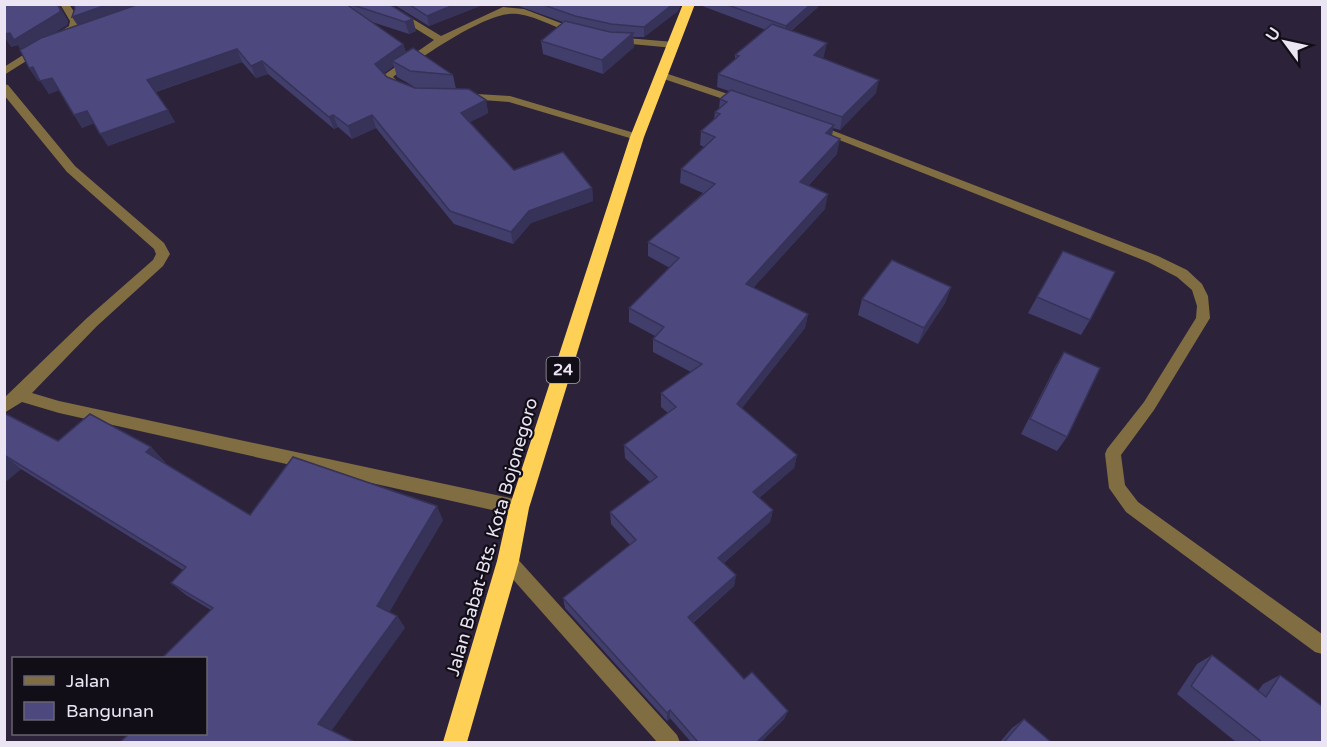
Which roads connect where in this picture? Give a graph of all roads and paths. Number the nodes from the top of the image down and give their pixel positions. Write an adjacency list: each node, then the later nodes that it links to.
1 (64, 4): 6 (street)
2 (380, 4): 5 (street)
3 (689, 4): 7 (highway, Jalan Babat-Bts. Kota Bojonegoro / 24)
4 (78, 35): 6 (street)
5 (441, 40): 7 (street); 11 (street)
6 (47, 45): 8 (street)
7 (674, 45): 9 (highway, Jalan Babat-Bts. Kota Bojonegoro / 24)
8 (4, 72)
9 (662, 75): 13 (street); 15 (highway, Jalan Babat-Bts. Kota Bojonegoro / 24)
10 (4, 87): 16 (street)
11 (414, 94)
12 (449, 96): 15 (street)
13 (753, 106)
14 (798, 121): 20 (street)
15 (636, 137): 18 (highway, Jalan Babat-Bts. Kota Bojonegoro / 24)
16 (20, 395): 17 (street); 18 (street)
17 (4, 407)
18 (519, 508): 19 (highway, Jalan Babat-Bts. Kota Bojonegoro / 24)
19 (508, 561): 21 (highway, Jalan Babat-Bts. Kota Bojonegoro / 24); 22 (street)
20 (1323, 645)
21 (455, 742)
22 (670, 742)

